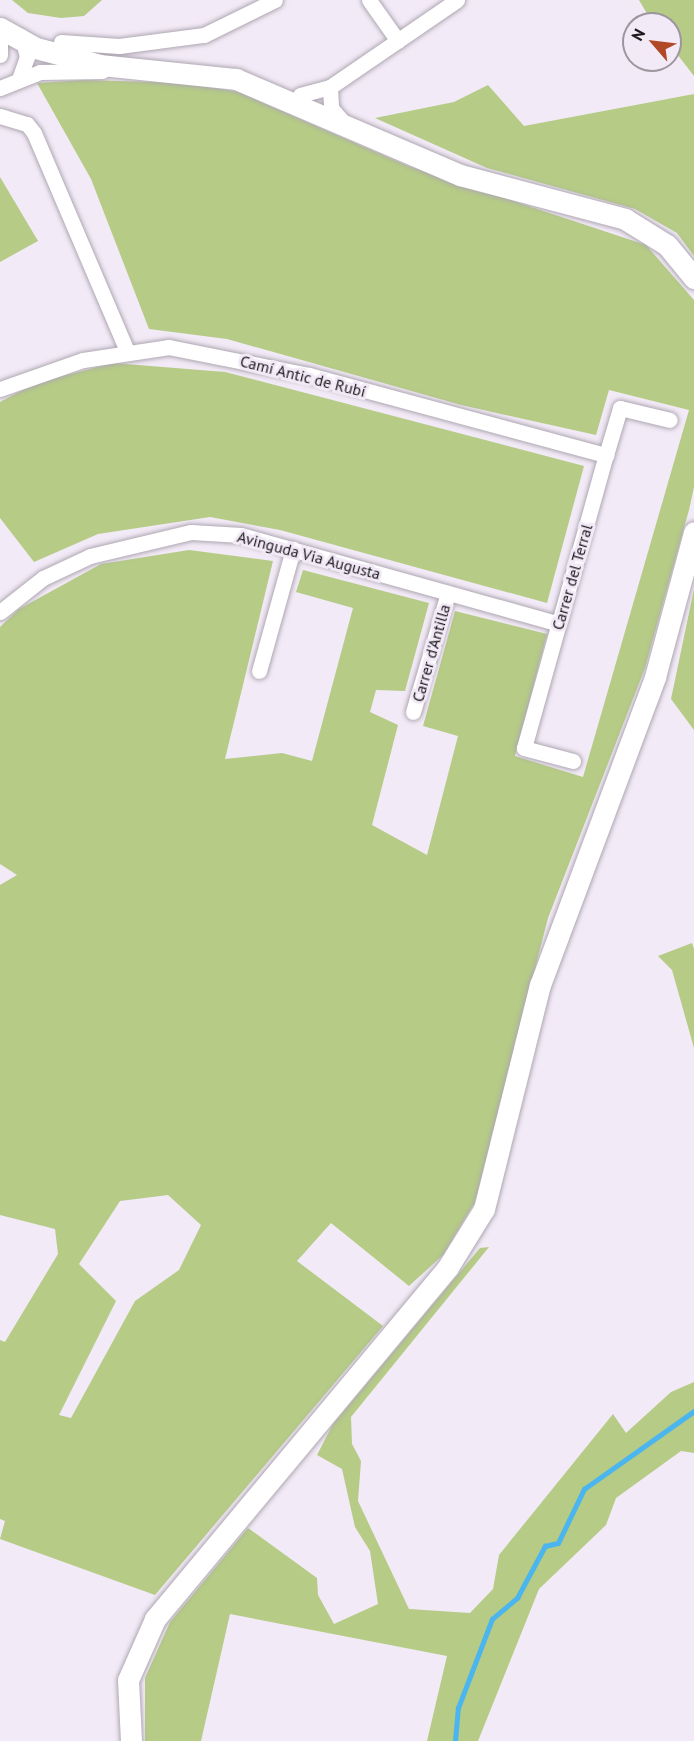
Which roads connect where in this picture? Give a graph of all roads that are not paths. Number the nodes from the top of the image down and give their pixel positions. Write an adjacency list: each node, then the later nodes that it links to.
1 (275, 0): 10 (street)
2 (369, 0): 8 (street)
3 (457, 0): 8 (street)
4 (0, 11): 10 (main road)
5 (0, 20): 9 (street)
6 (0, 28): 9 (main road)
7 (0, 39): 11 (street)
8 (398, 41): 14 (street)
9 (23, 42): 12 (main road); 13 (street)
10 (61, 42): 16 (main road)
11 (0, 55)
12 (126, 69): 13 (street); 19 (main road)
13 (19, 80): 15 (street)
14 (330, 87): 16 (street); 17 (street)
15 (0, 88)
16 (300, 95): 17 (main road)
17 (331, 108): 19 (street); 20 (main road)
18 (0, 116): 22 (street)
19 (362, 136): 20 (main road)
20 (484, 180): 21 (main road)
21 (694, 278)
22 (126, 349): 23 (street, Camí Antic de Rubí); 25 (street, Camí Antic de Rubí)
23 (0, 388)
24 (670, 420): 25 (street, Carrer del Terral)
25 (606, 455): 30 (street, Carrer del Terral)
26 (694, 532): 34 (main road)
27 (293, 549): 28 (street, Avinguda Via Augusta); 29 (street, Avinguda Via Augusta); 31 (street)
28 (448, 593): 30 (street, Avinguda Via Augusta); 32 (street, Carrer d'Antilla)
29 (0, 612)
30 (559, 624): 33 (street, Carrer del Terral)
31 (259, 671)
32 (413, 712)
33 (573, 761)
34 (131, 1741)

